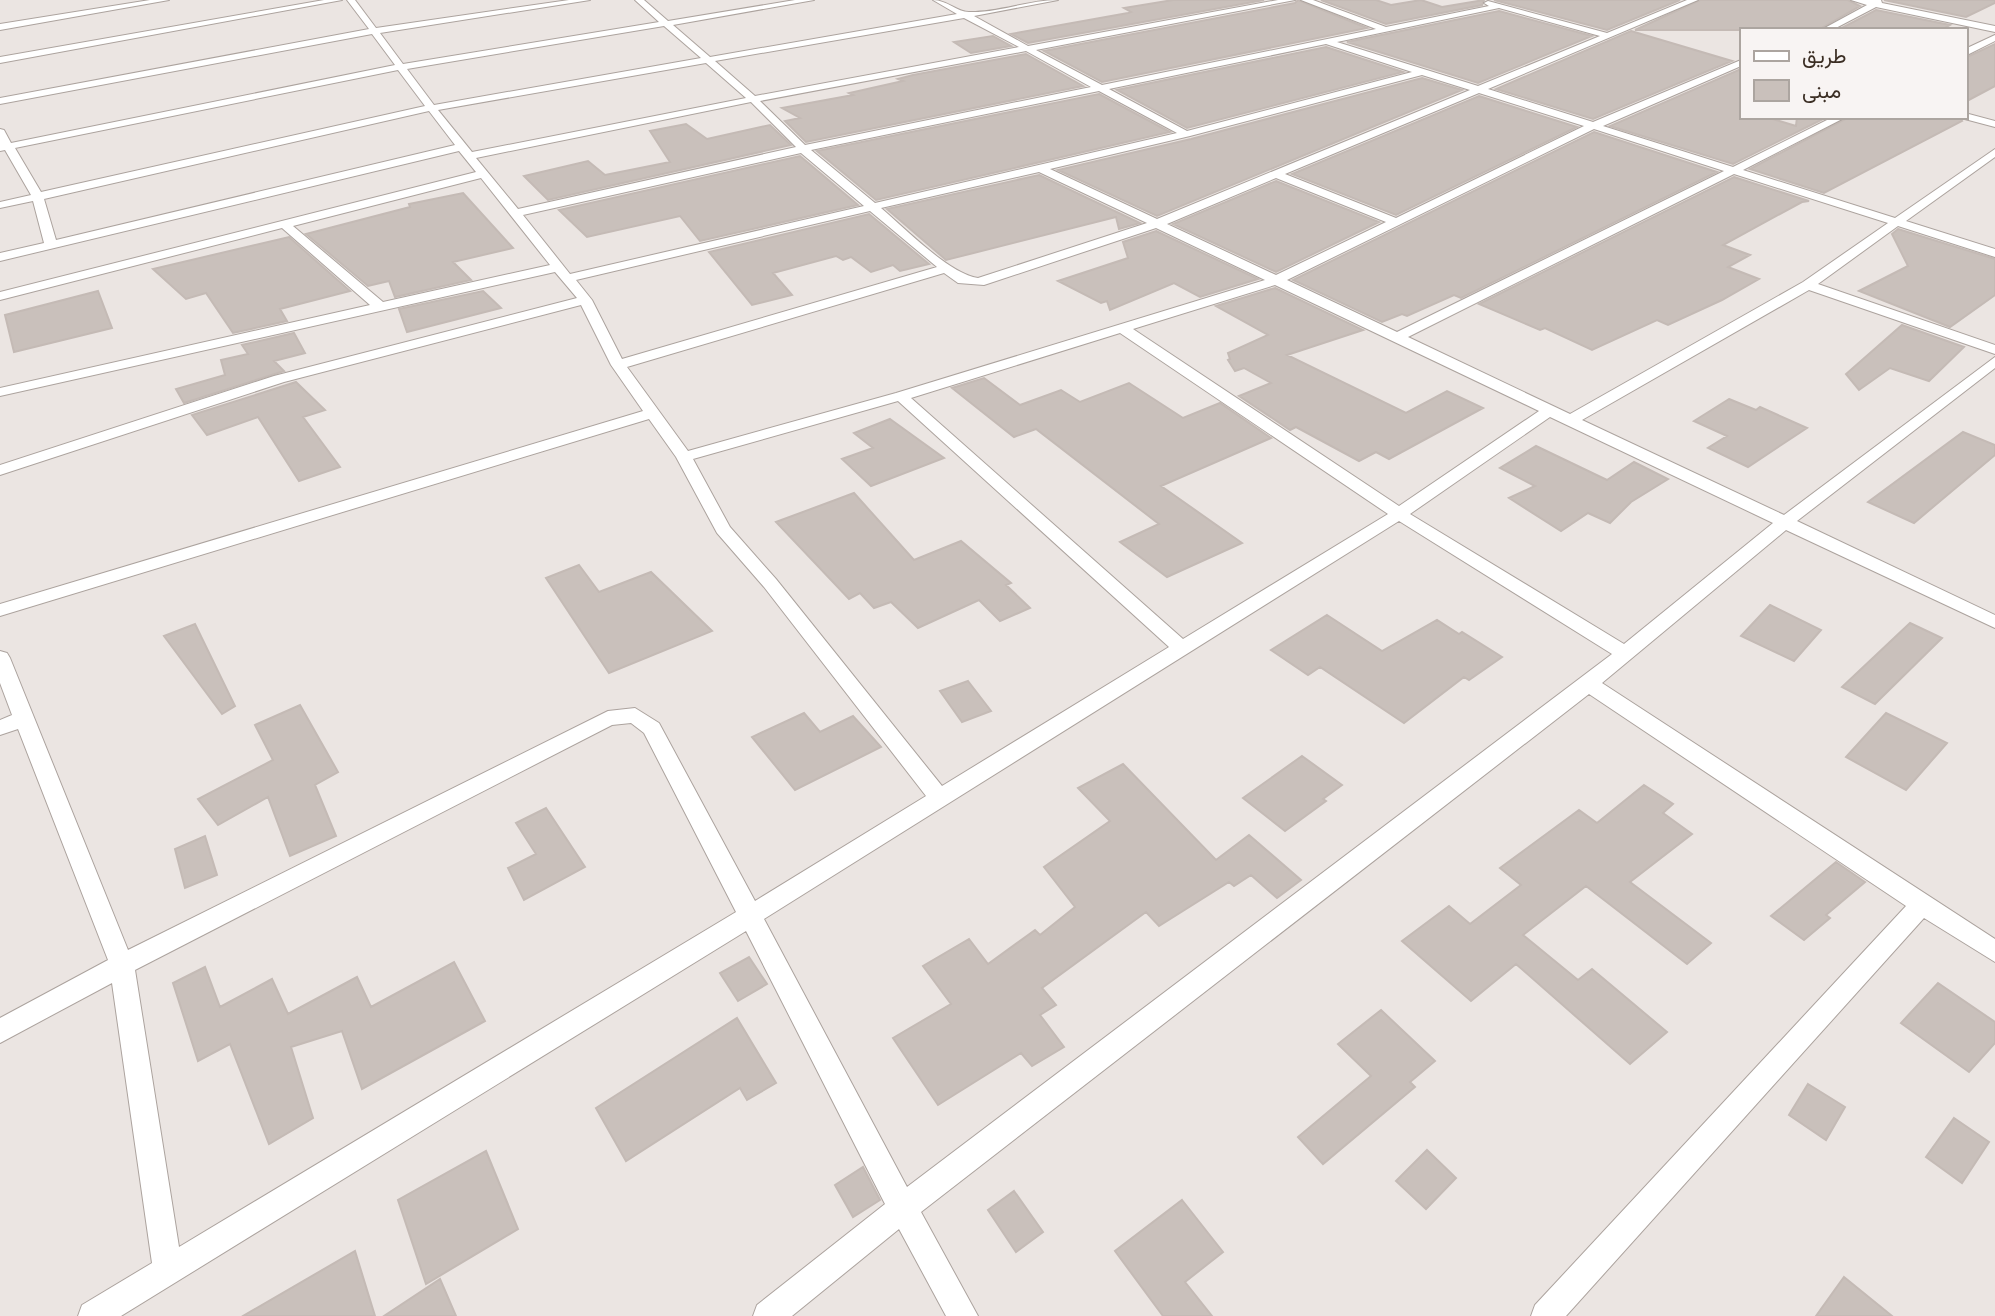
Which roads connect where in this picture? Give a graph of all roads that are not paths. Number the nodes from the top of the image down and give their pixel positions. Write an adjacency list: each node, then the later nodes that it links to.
1 (165, 0): 18 (street)
2 (338, 0): 29 (street)
3 (351, 0): 22 (street)
4 (586, 0): 22 (street)
5 (639, 0): 17 (street)
6 (810, 0): 17 (street)
7 (937, 0): 16 (street)
8 (1054, 0): 16 (street)
9 (1291, 0): 26 (street)
10 (1305, 0): 20 (street)
11 (1479, 0): 15 (street)
12 (1694, 0): 23 (street)
13 (1855, 0): 14 (street)
14 (1879, 2): 19 (street); 21 (street)
15 (1499, 6): 20 (street); 23 (street)
16 (968, 16): 26 (street); 28 (street)
17 (665, 24): 28 (street); 31 (street)
18 (0, 27)
19 (1829, 28)
20 (1385, 29): 25 (street)
21 (1995, 29)
22 (374, 31): 31 (street); 36 (street)
23 (1605, 35): 34 (street)
24 (1995, 38): 27 (street)
25 (1327, 41): 32 (street); 33 (street)
26 (1030, 48): 33 (street); 35 (street)
27 (1967, 52)
28 (708, 59): 35 (street); 37 (street)
29 (0, 60)
30 (1740, 64): 41 (street)
31 (401, 67): 37 (street); 44 (street)
32 (1421, 72): 34 (street); 43 (street)
33 (1103, 88): 43 (street); 45 (street)
34 (1476, 90): 41 (street); 51 (street)
35 (753, 99): 45 (street); 46 (street)
36 (0, 100)
37 (430, 108): 46 (street); 52 (street)
38 (1967, 117): 40 (street)
39 (1837, 119): 49 (street)
40 (1995, 124)
41 (1592, 127): 49 (street); 56 (street)
42 (0, 132): 44 (street)
43 (1186, 134): 48 (street)
44 (4, 147): 52 (street)
45 (803, 149): 54 (street); 55 (street)
46 (465, 152): 50 (street); 60 (street)
47 (1995, 152): 57 (street)
48 (1042, 169): 54 (street); 59 (street)
49 (1735, 172): 57 (street); 71 (street)
50 (484, 174): 55 (street); 58 (street)
51 (1275, 174): 56 (street); 59 (street)
52 (37, 195): 53 (street); 60 (street)
53 (0, 205)
54 (875, 208): 63 (street); 64 (street)
55 (515, 213): 64 (street)
56 (1396, 222): 65 (street)
57 (1894, 222): 61 (street); 66 (street)
58 (284, 224): 67 (street); 69 (street)
59 (1156, 224): 63 (street); 65 (street)
60 (51, 245): 62 (street)
61 (1995, 253)
62 (0, 257)
63 (946, 268): 74 (street)
64 (564, 273): 68 (street); 69 (street)
65 (1277, 280): 70 (street); 71 (street)
66 (1808, 285): 72 (street); 78 (street)
67 (0, 296)
68 (586, 300): 74 (street); 80 (street)
69 (380, 307): 75 (street)
70 (1122, 328): 76 (street); 81 (street)
71 (1398, 337): 78 (street)
72 (1995, 350)
73 (1995, 361): 82 (street)
74 (618, 365): 77 (street)
75 (0, 392)
76 (901, 396): 79 (street); 85 (street)
77 (651, 413): 79 (street); 83 (street)
78 (1560, 415): 81 (street); 82 (street)
79 (684, 457): 90 (street)
80 (0, 470)
81 (1399, 514): 85 (street); 86 (street)
82 (1784, 523): 84 (street); 86 (street)
83 (0, 610)
84 (1995, 622)
85 (1182, 648): 90 (street)
86 (1625, 653): 88 (street)
87 (0, 658): 89 (street)
88 (1588, 684): 91 (street); 96 (street)
89 (11, 723): 94 (street)
90 (940, 799): 92 (street)
91 (1922, 904): 93 (street); 101 (street)
92 (752, 915): 94 (street); 96 (street); 97 (street)
93 (1995, 952)
94 (122, 965): 95 (street); 97 (street)
95 (0, 1031)
96 (903, 1208): 99 (street); 100 (street)
97 (168, 1271): 98 (street)
98 (93, 1316)
99 (768, 1316)
100 (963, 1316)
101 (1546, 1316)

